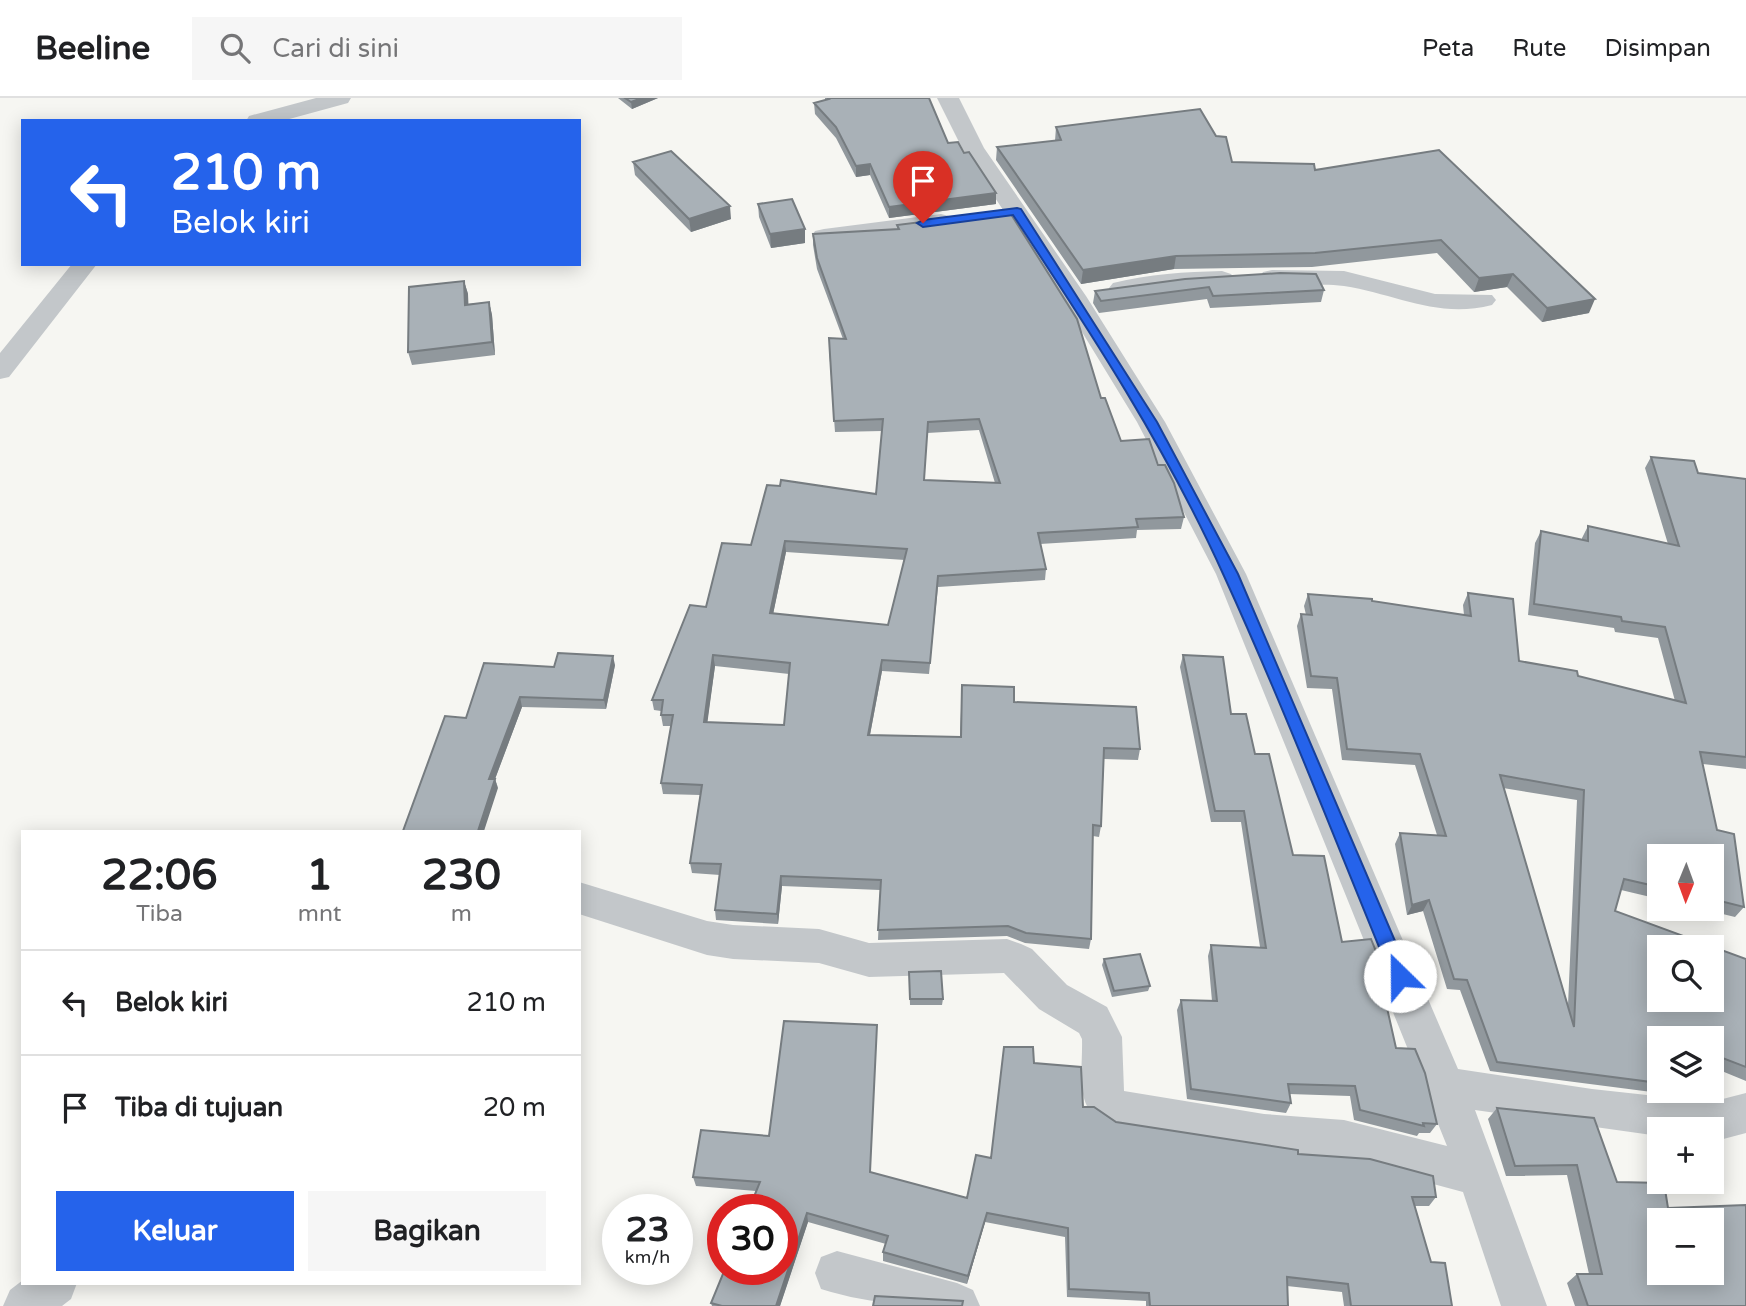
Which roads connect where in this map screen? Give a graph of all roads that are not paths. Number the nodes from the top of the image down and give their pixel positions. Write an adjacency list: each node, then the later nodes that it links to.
1 (340, 98): 3 (street)
2 (948, 98): 7 (street)
3 (264, 119)
4 (964, 218): 5 (street)
5 (824, 236)
6 (83, 266): 9 (street)
7 (1073, 296): 8 (street); 11 (street)
8 (1483, 300)
9 (0, 371)
10 (581, 899): 13 (street)
11 (1444, 1086): 12 (street); 13 (street)
12 (1746, 1114)
13 (1478, 1175): 18 (street)
14 (838, 1273): 17 (street)
15 (52, 1285): 16 (street)
16 (26, 1306)
17 (957, 1306)
18 (1524, 1306)

